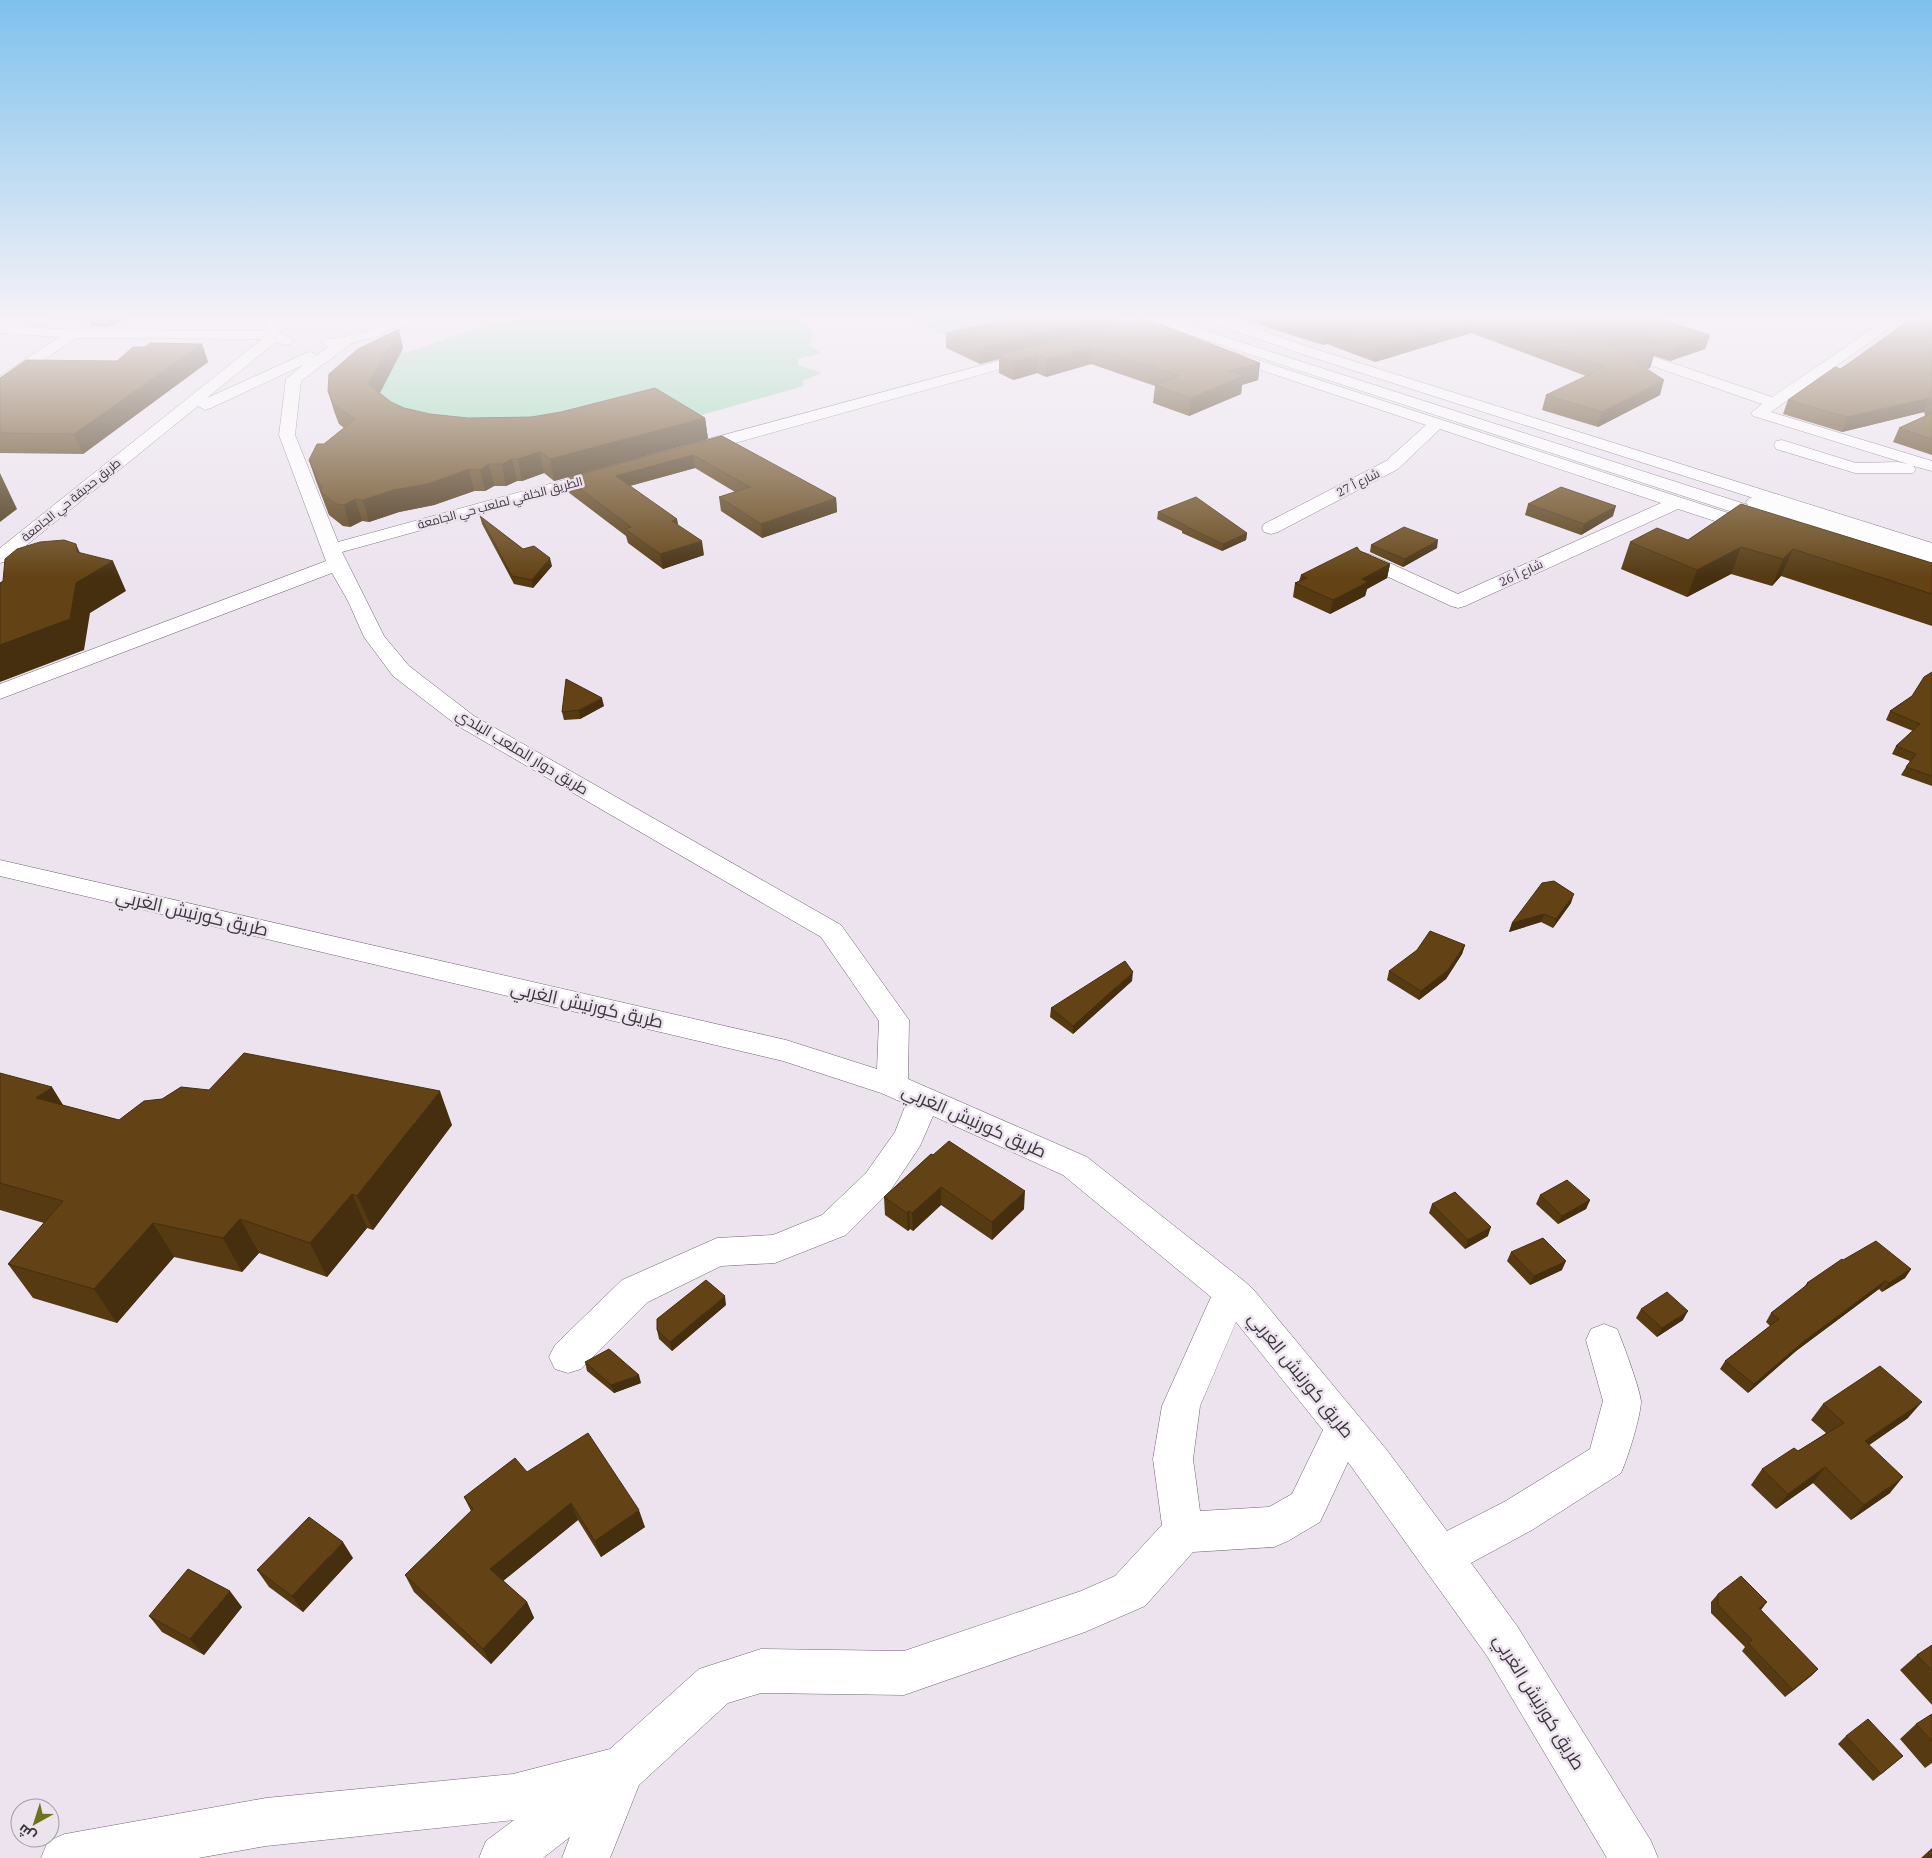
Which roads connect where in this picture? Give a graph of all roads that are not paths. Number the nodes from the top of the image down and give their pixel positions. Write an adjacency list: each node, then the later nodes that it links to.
1 (190, 405): 11 (street, طريق حديقة حي الجامعة)
2 (207, 405): 11 (street, طريق حديقة حي الجامعة)
3 (291, 405): 22 (street, طريق دوار الملعب البلدي)
4 (855, 405): 13 (street)
5 (1384, 405): 10 (street)
6 (1418, 405): 25 (street)
7 (1452, 405): 24 (street)
8 (1476, 405): 20 (street)
9 (1771, 405): 14 (street)
10 (1436, 424): 17 (street); 18 (street, شارع أ 27)
11 (166, 425): 21 (street, طريق حديقة حي الجامعة)
12 (1782, 445): 16 (street)
13 (675, 454)
14 (1932, 466)
15 (618, 470): 22 (street, الطريق الخلفي لملعب حي الجامعة)
16 (1932, 479)
17 (1678, 502): 19 (street); 23 (street, شارع أ 26)
18 (1270, 528)
19 (1781, 536)
20 (1932, 549)
21 (0, 557)
22 (334, 557): 26 (street, الطريق الخلفي لملعب حي الجامعة); 28 (street, طريق دوار الملعب البلدي)
23 (1366, 559)
24 (1932, 559)
25 (1932, 572)
26 (0, 692)
27 (0, 868): 28 (street, طريق كورنيش الغربي)
28 (892, 1085): 29 (street, طريق كورنيش الغربي)
29 (924, 1099): 30 (street, طريق كورنيش الغربي); 32 (street)
30 (1231, 1292): 33 (street, طريق كورنيش الغربي); 34 (street)
31 (1604, 1340): 35 (street)
32 (568, 1357)
33 (1344, 1427): 34 (street); 35 (street, طريق كورنيش الغربي)
34 (1183, 1532): 36 (street)
35 (1441, 1557): 40 (street, طريق كورنيش الغربي)
36 (622, 1769): 37 (street); 38 (street); 39 (street)
37 (65, 1858)
38 (503, 1858)
39 (586, 1858)
40 (1634, 1858)

